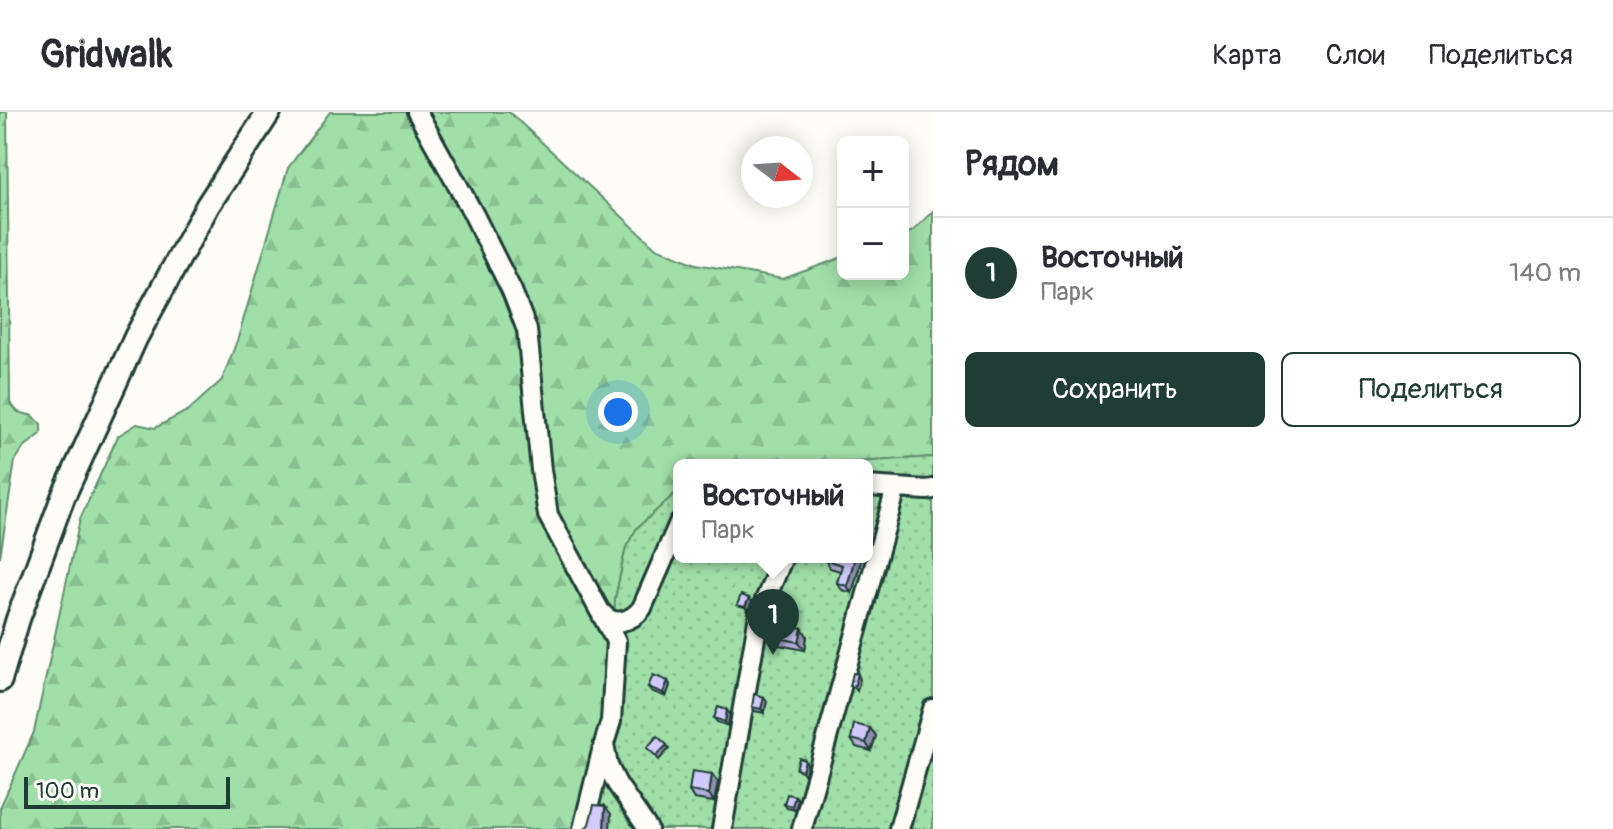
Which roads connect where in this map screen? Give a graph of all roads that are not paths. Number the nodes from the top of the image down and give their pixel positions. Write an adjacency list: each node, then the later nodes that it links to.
1 (269, 112): 9 (main road)
2 (417, 112): 8 (street)
3 (873, 486): 4 (street)
4 (896, 488): 5 (street); 15 (street)
5 (933, 489)
6 (673, 537): 8 (street)
7 (781, 563): 14 (street)
8 (600, 611): 11 (street)
9 (0, 680)
10 (933, 709): 16 (street)
11 (604, 744): 12 (street); 13 (street)
12 (583, 829)
13 (648, 829)
14 (722, 829)
15 (802, 829)
16 (899, 829)

